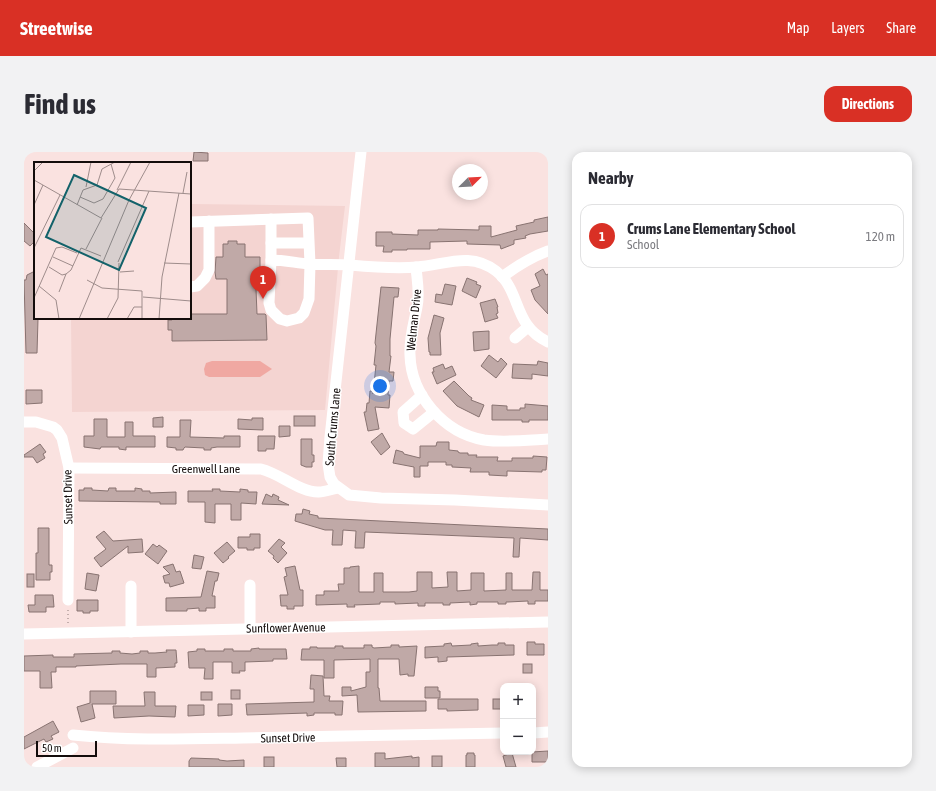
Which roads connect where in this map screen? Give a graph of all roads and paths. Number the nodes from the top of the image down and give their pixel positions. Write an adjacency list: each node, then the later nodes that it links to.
1 (361, 152): 10 (street, South Crums Lane)
2 (271, 219): 3 (street); 5 (street); 6 (street)
3 (210, 221): 4 (street); 13 (street)
4 (191, 222)
5 (271, 243): 6 (street); 8 (street)
6 (308, 243): 9 (street)
7 (548, 251): 12 (street)
8 (271, 260): 9 (street); 9 (street)
9 (310, 264): 10 (street)
10 (349, 265): 11 (street); 22 (street, South Crums Lane)
11 (416, 267): 12 (street); 17 (street, Welman Drive)
12 (502, 277): 14 (street)
13 (191, 287)
14 (528, 327): 15 (street); 16 (street)
15 (515, 338)
16 (548, 342)
17 (422, 395): 18 (street, Welman Drive); 18 (street)
18 (434, 412): 20 (street, Welman Drive)
19 (24, 422): 21 (street, Sunset Drive)
20 (548, 439)
21 (69, 468): 22 (street, Greenwell Lane); 26 (street, Sunset Drive)
22 (338, 488): 23 (street)
23 (548, 505)
24 (250, 585): 28 (street)
25 (131, 586): 29 (street)
26 (68, 600): 30 (path)
27 (548, 622): 28 (street, Sunflower Avenue)
28 (250, 629): 29 (street, Sunflower Avenue)
29 (131, 632): 30 (street, Sunflower Avenue)
30 (68, 633): 31 (street, Sunflower Avenue)
31 (24, 634)
32 (548, 732): 34 (street)
33 (500, 733): 35 (street, Sunset Drive)
34 (536, 733)
35 (73, 735)
36 (73, 748): 37 (street)
37 (37, 767)

